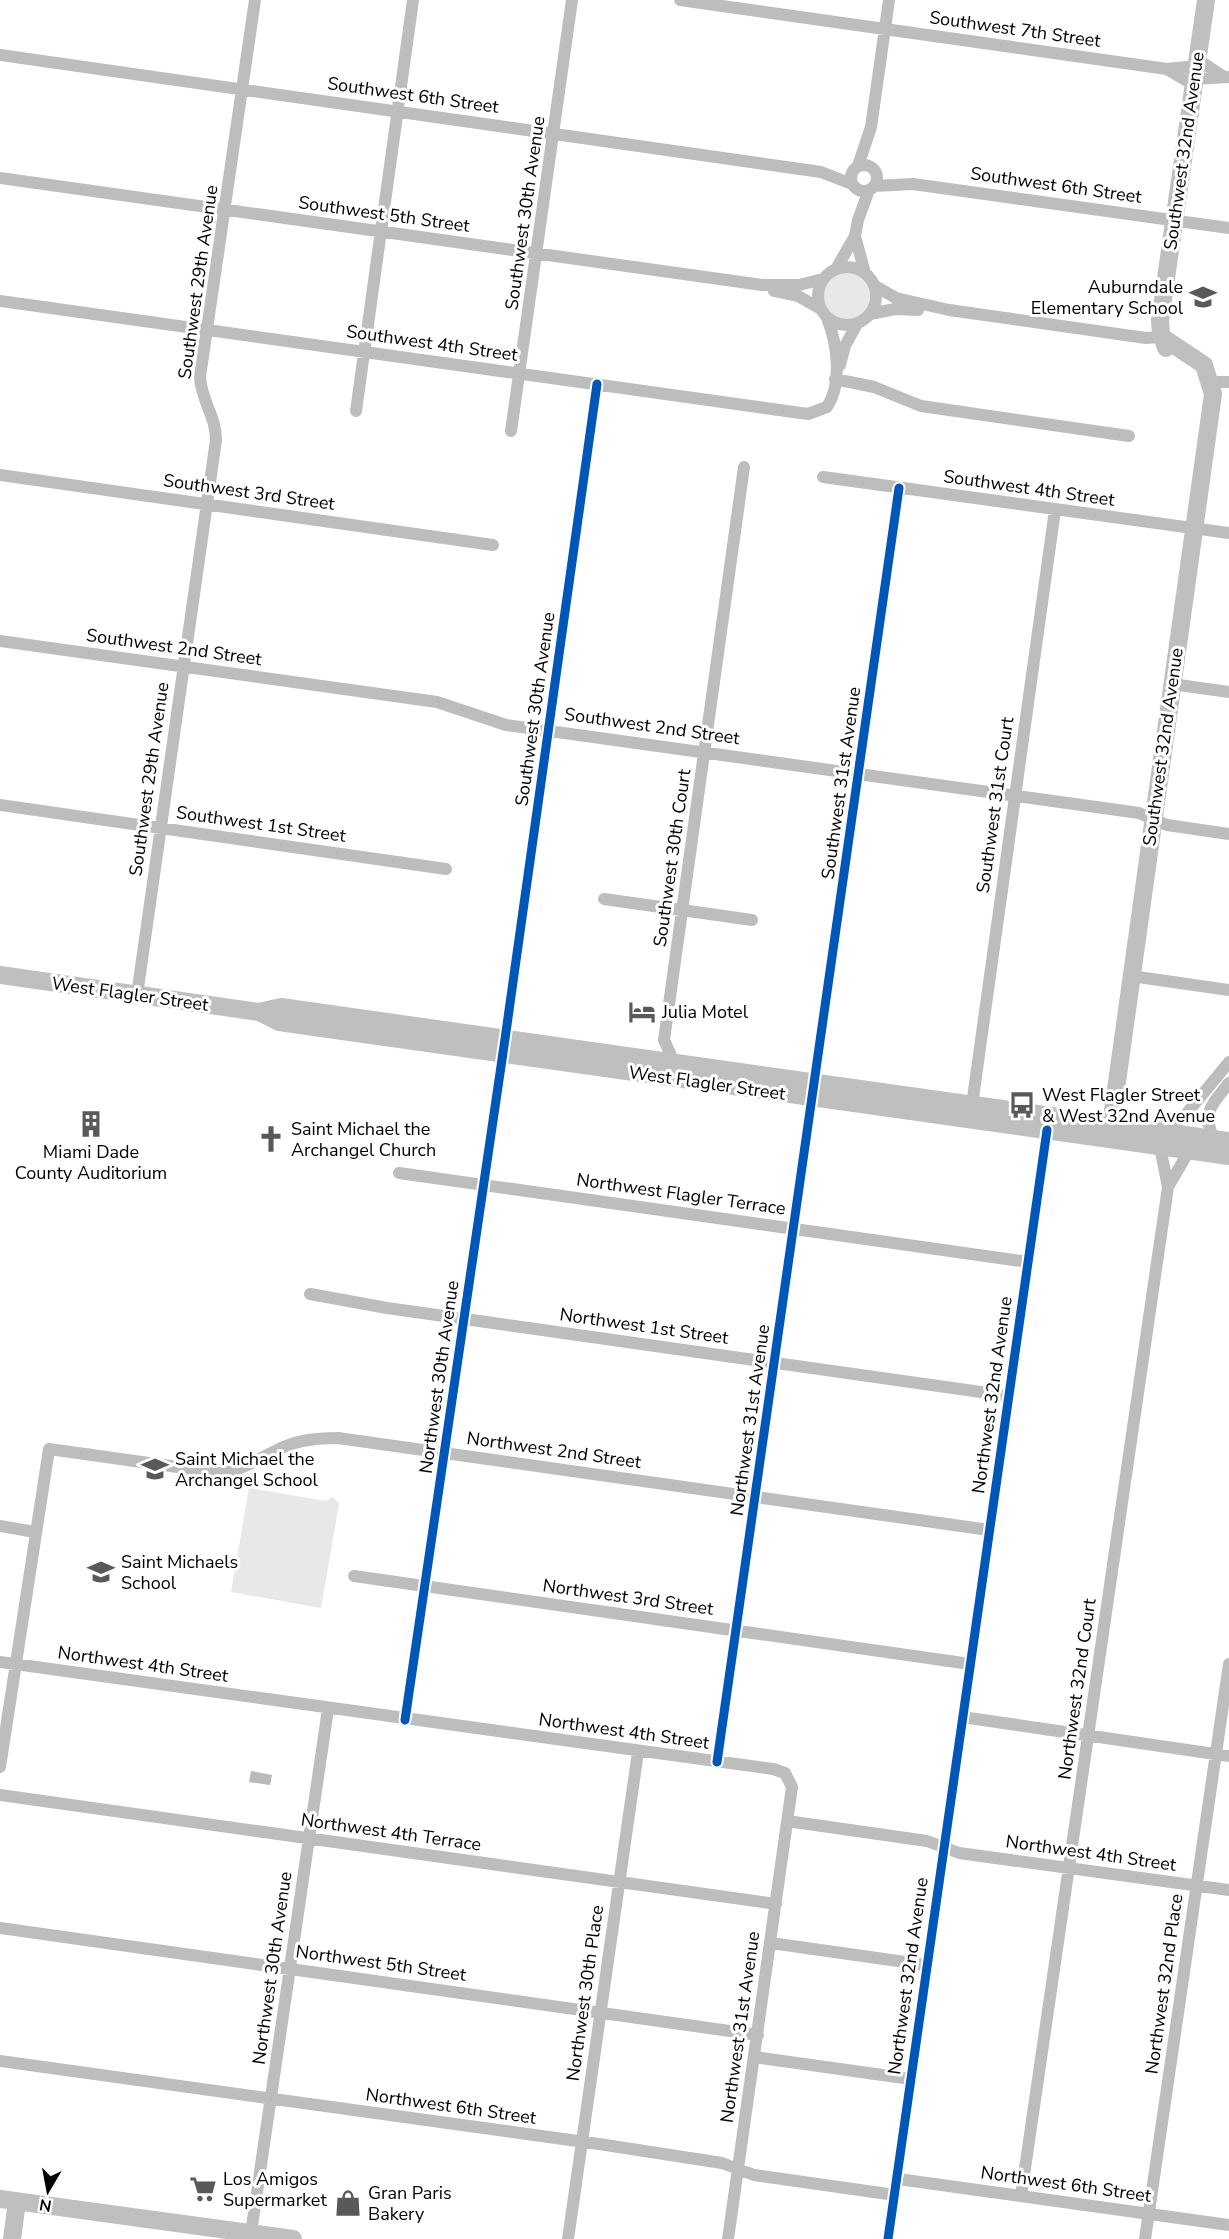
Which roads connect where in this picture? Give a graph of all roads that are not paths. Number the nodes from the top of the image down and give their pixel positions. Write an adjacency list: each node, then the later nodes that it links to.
1 (255, 0): 12 (street, Southwest 29th Avenue)
2 (414, 0): 13 (street)
3 (572, 0): 15 (street, Southwest 30th Avenue)
4 (680, 0): 7 (street, Southwest 7th Street)
5 (889, 0): 7 (street)
6 (1206, 0): 10 (main road, Southwest 32nd Avenue)
7 (885, 29): 9 (street, Southwest 7th Street); 14 (street)
8 (0, 56): 12 (street, Southwest 6th Street)
9 (1167, 69): 10 (street, Southwest 7th Street); 10 (street, Southwest 7th Street)
10 (1195, 72): 11 (street, Southwest 7th Street); 11 (street, Southwest 7th Street); 25 (main road, Southwest 32nd Avenue)
11 (1226, 77)
12 (242, 90): 13 (street, Southwest 6th Street); 23 (street, Southwest 29th Avenue)
13 (398, 111): 15 (street, Southwest 6th Street); 27 (street)
14 (871, 127): 16 (street); 17 (street)
15 (554, 133): 18 (street, Southwest 6th Street); 29 (street, Southwest 30th Avenue)
16 (856, 167): 17 (street); 18 (street, Southwest 6th Street); 21 (street)
17 (874, 170): 20 (street, Southwest 6th Street); 22 (street)
18 (821, 172): 21 (street, Southwest 6th Street)
19 (0, 178): 23 (street, Southwest 5th Street)
20 (913, 184): 22 (street, Southwest 6th Street); 25 (street, Southwest 6th Street)
21 (854, 186): 22 (street); 24 (street)
22 (872, 188): 24 (street)
23 (226, 210): 27 (street, Southwest 5th Street); 40 (street, Southwest 29th Avenue)
24 (858, 220): 28 (street)
25 (1174, 220): 26 (street, Southwest 6th Street); 41 (main road, Southwest 32nd Avenue)
26 (1229, 228)
27 (381, 232): 29 (street, Southwest 5th Street); 42 (street)
28 (855, 236): 30 (street); 31 (street)
29 (538, 254): 33 (street, Southwest 5th Street); 43 (street, Southwest 30th Avenue)
30 (837, 269): 31 (street); 32 (street)
31 (865, 273): 34 (street)
32 (823, 279): 33 (street, Southwest 5th Street); 37 (street)
33 (762, 285): 37 (street, Southwest 5th Street)
34 (875, 286): 36 (street); 38 (street)
35 (0, 301): 40 (street, Southwest 4th Street)
36 (949, 310): 38 (street); 41 (street)
37 (824, 313): 39 (street); 44 (street)
38 (870, 314): 39 (street)
39 (857, 324): 44 (street)
40 (207, 330): 42 (street, Southwest 4th Street); 54 (street, Southwest 29th Avenue)
41 (1162, 338): 45 (main road, Southwest 32nd Avenue)
42 (364, 352): 43 (street, Southwest 4th Street); 47 (street)
43 (520, 374): 46 (street, Southwest 4th Street); 48 (street, Southwest 30th Avenue)
44 (836, 374): 46 (street, Southwest 4th Street); 49 (street)
45 (1215, 378): 56 (main road, Southwest 32nd Avenue)
46 (597, 384): 63 (street, Southwest 30th Avenue)
47 (356, 411)
48 (511, 431)
49 (1129, 436)
50 (744, 467): 64 (street, Southwest 30th Court)
51 (0, 475): 54 (street, Southwest 3rd Street)
52 (824, 477): 53 (street, Southwest 4th Street)
53 (899, 488): 55 (street, Southwest 4th Street); 65 (street, Southwest 31st Avenue)
54 (206, 504): 58 (street, Southwest 3rd Street); 60 (street, Southwest 29th Avenue)
55 (1055, 510): 56 (street, Southwest 4th Street); 66 (street, Southwest 31st Court)
56 (1194, 528): 57 (street, Southwest 4th Street); 61 (main road, Southwest 32nd Avenue)
57 (1229, 533)
58 (493, 545)
59 (0, 640): 60 (street, Southwest 2nd Street)
60 (183, 666): 63 (street, Southwest 2nd Street); 69 (street, Southwest 29th Avenue)
61 (1172, 684): 62 (street); 68 (main road, Southwest 32nd Avenue)
62 (1229, 692)
63 (548, 730): 64 (street, Southwest 2nd Street); 83 (street, Southwest 30th Avenue)
64 (705, 752): 65 (street, Southwest 2nd Street); 73 (street, Southwest 30th Court)
65 (859, 773): 66 (street, Southwest 2nd Street); 88 (street, Southwest 31st Avenue)
66 (1015, 794): 68 (street, Southwest 2nd Street); 89 (street, Southwest 31st Court)
67 (0, 805): 69 (street, Southwest 1st Street)
68 (1153, 819): 70 (street, Southwest 2nd Street); 76 (main road, Southwest 32nd Avenue)
69 (161, 828): 71 (street, Southwest 1st Street); 78 (street, Southwest 29th Avenue)
70 (1229, 834)
71 (446, 869)
72 (604, 899): 73 (street)
73 (682, 910): 74 (street); 82 (street, Southwest 30th Court)
74 (752, 920)
75 (0, 975): 78 (main road, West Flagler Street)
76 (1131, 976): 77 (street); 91 (main road, Southwest 32nd Avenue)
77 (1229, 990)
78 (137, 995): 79 (main road, West Flagler Street)
79 (259, 1012): 80 (main road, West Flagler Street); 81 (main road, West Flagler Street)
80 (380, 1022): 81 (main road); 83 (main road, West Flagler Street)
81 (351, 1032): 83 (main road, West Flagler Street)
82 (664, 1040): 84 (street, Southwest 30th Court); 85 (street)
83 (504, 1046): 84 (main road, West Flagler Street); 88 (main road, West Flagler Street); 99 (street, Northwest 30th Avenue)
84 (651, 1059): 85 (main road, West Flagler Street)
85 (674, 1062): 88 (main road, West Flagler Street)
86 (1229, 1062): 93 (street)
87 (1229, 1083): 94 (street)
88 (814, 1090): 89 (main road, West Flagler Street); 92 (main road, West Flagler Street); 101 (street, Northwest 31st Avenue)
89 (972, 1105): 90 (main road, West Flagler Street)
90 (1038, 1114): 91 (main road, West Flagler Street); 92 (main road)
91 (1111, 1125): 93 (main road, West Flagler Street); 95 (main road)
92 (1047, 1131): 95 (main road, West Flagler Street); 102 (street, Northwest 32nd Avenue)
93 (1162, 1139): 94 (main road, West Flagler Street); 95 (main road, West Flagler Street); 96 (main road, West Flagler Street); 100 (street, Northwest 32nd Court)
94 (1222, 1140)
95 (1127, 1142)
96 (1189, 1151): 97 (main road, West Flagler Street); 100 (street, Northwest 32nd Court)
97 (1229, 1156)
98 (399, 1173): 99 (street, Northwest Flagler Terrace)
99 (483, 1184): 101 (street, Northwest Flagler Terrace); 104 (street, Northwest 30th Avenue)
100 (1168, 1187): 122 (street, Northwest 32nd Court)
101 (795, 1229): 102 (street, Northwest Flagler Terrace); 105 (street, Northwest 31st Avenue)
102 (1028, 1262): 106 (street, Northwest 32nd Avenue)
103 (310, 1294): 104 (street, Northwest 1st Street)
104 (464, 1319): 105 (street, Northwest 1st Street); 107 (street, Northwest 30th Avenue)
105 (775, 1363): 106 (street, Northwest 1st Street); 108 (street, Northwest 31st Avenue)
106 (1009, 1396): 110 (street, Northwest 32nd Avenue)
107 (445, 1453): 108 (street, Northwest 2nd Street); 111 (street, Northwest 2nd Street); 113 (street, Northwest 30th Avenue)
108 (755, 1497): 110 (street, Northwest 2nd Street); 114 (street, Northwest 31st Avenue)
109 (0, 1526): 111 (street)
110 (989, 1530): 118 (street, Northwest 32nd Avenue)
111 (35, 1532): 116 (street)
112 (354, 1575): 113 (street, Northwest 3rd Street)
113 (425, 1587): 114 (street, Northwest 3rd Street); 121 (street, Northwest 30th Avenue)
114 (736, 1630): 118 (street, Northwest 3rd Street); 125 (street, Northwest 31st Avenue)
115 (0, 1662): 116 (street, Northwest 4th Street)
116 (15, 1664): 119 (street, Northwest 4th Street); 126 (street)
117 (1229, 1664): 124 (street, Northwest 32nd Place)
118 (970, 1665): 120 (street, Northwest 32nd Avenue)
119 (328, 1709): 121 (street, Northwest 4th Street); 129 (street, Northwest 30th Avenue)
120 (962, 1717): 122 (street); 130 (street, Northwest 32nd Avenue)
121 (405, 1720): 123 (street, Northwest 4th Street)
122 (1089, 1736): 124 (street); 131 (street, Northwest 32nd Court)
123 (639, 1752): 125 (street, Northwest 4th Street); 132 (street, Northwest 30th Place)
124 (1222, 1755): 133 (street, Northwest 32nd Place)
125 (717, 1762): 128 (street, Northwest 4th Street)
126 (0, 1767)
127 (0, 1795): 129 (street, Northwest 4th Terrace)
128 (787, 1821): 130 (street, Northwest 4th Street); 135 (street, Northwest 31st Avenue)
129 (310, 1839): 132 (street, Northwest 4th Terrace); 139 (street, Northwest 30th Avenue)
130 (943, 1847): 131 (street, Northwest 4th Street); 138 (street, Northwest 32nd Avenue)
131 (1069, 1868): 133 (street, Northwest 4th Street); 150 (street, Northwest 32nd Court)
132 (620, 1882): 135 (street, Northwest 4th Terrace); 140 (street, Northwest 30th Place)
133 (1197, 1886): 134 (street, Northwest 4th Street); 152 (street, Northwest 32nd Place)
134 (1229, 1890)
135 (776, 1905): 137 (street, Northwest 31st Avenue)
136 (0, 1928): 139 (street, Northwest 5th Street)
137 (771, 1943): 138 (street); 141 (street, Northwest 31st Avenue)
138 (926, 1965): 144 (street, Northwest 32nd Avenue)
139 (290, 1969): 140 (street, Northwest 5th Street); 145 (street, Northwest 30th Avenue)
140 (601, 2012): 141 (street, Northwest 5th Street); 146 (street, Northwest 30th Place)
141 (758, 2035): 142 (street, Northwest 31st Avenue)
142 (754, 2057): 144 (street); 147 (street, Northwest 31st Avenue)
143 (0, 2061): 145 (street, Northwest 6th Street)
144 (911, 2079): 148 (street, Northwest 32nd Avenue)
145 (272, 2099): 146 (street, Northwest 6th Street); 154 (street, Northwest 30th Avenue)
146 (582, 2143): 147 (street, Northwest 6th Street); 157 (street, Northwest 30th Place)
147 (738, 2170): 149 (street, Northwest 6th Street); 158 (street, Northwest 31st Avenue)
148 (898, 2179): 149 (street, Northwest 32nd Avenue); 150 (street, Northwest 6th Street)
149 (895, 2195): 159 (street, Northwest 32nd Avenue)
150 (1021, 2196): 152 (street, Northwest 6th Street)
151 (9, 2201): 154 (main road); 155 (main road)
152 (1149, 2214): 153 (street, Northwest 6th Street); 160 (street, Northwest 32nd Place)
153 (1229, 2225)
154 (251, 2233): 156 (main road)
155 (12, 2239)
156 (293, 2239)
157 (568, 2239)
158 (728, 2239)
159 (888, 2239)
160 (1145, 2239)

